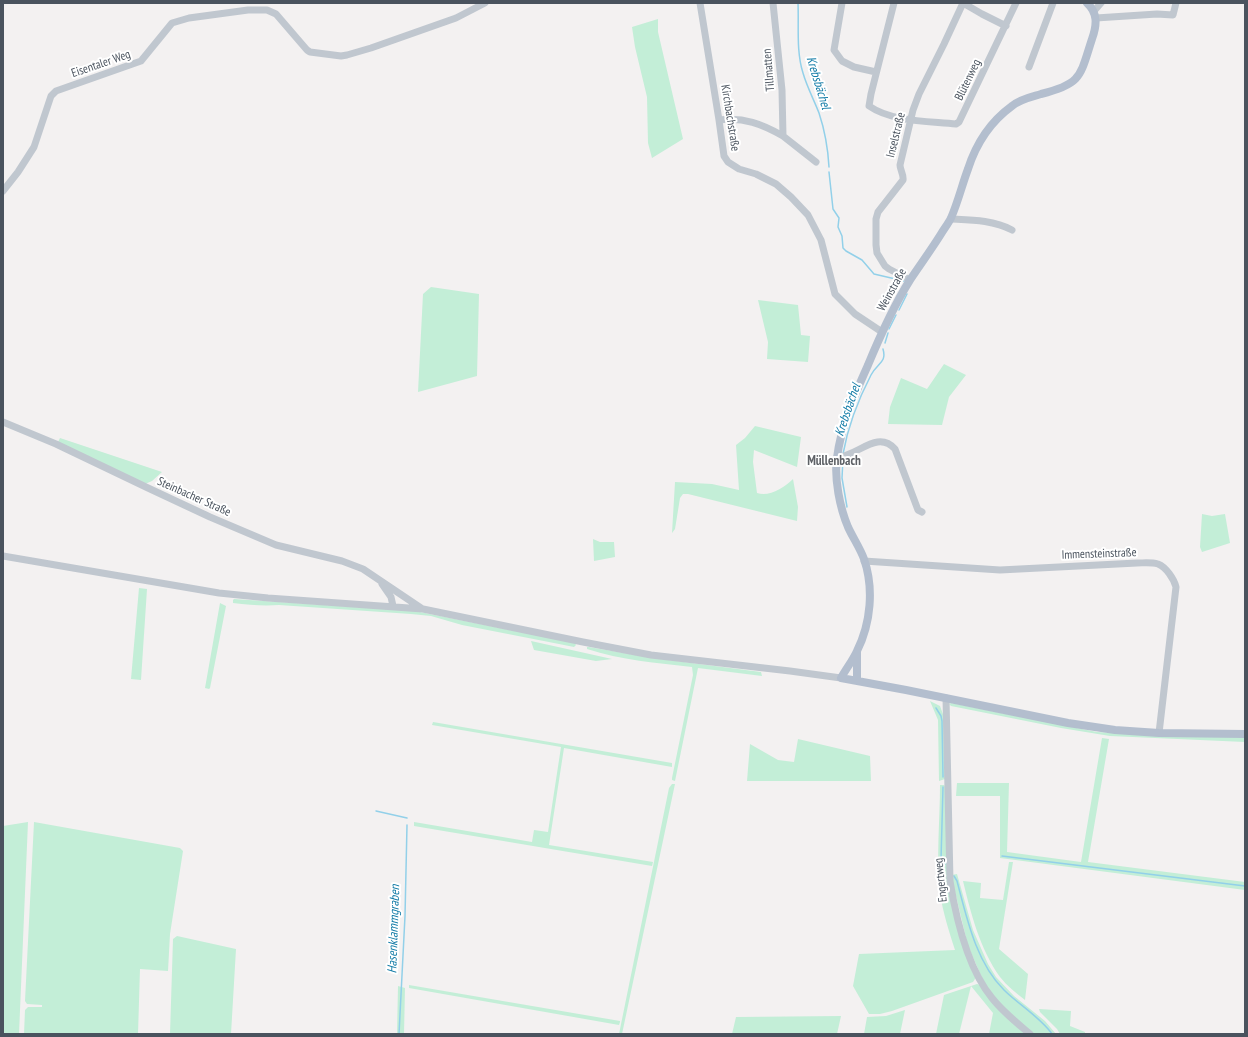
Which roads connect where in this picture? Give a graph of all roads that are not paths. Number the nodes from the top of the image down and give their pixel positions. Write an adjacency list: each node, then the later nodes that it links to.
1 (485, 3): 20 (street, Eisentaler Weg)
2 (700, 3): 16 (street, Kirchbachstraße)
3 (773, 3): 18 (street, Tillmatten)
4 (842, 3): 15 (street)
5 (894, 3): 15 (street)
6 (963, 3): 13 (street); 17 (street, Inselstraße)
7 (1016, 3): 13 (street, Blütenweg)
8 (1054, 3): 14 (street)
9 (1087, 3): 12 (main road)
10 (1101, 3): 12 (street)
11 (1176, 3): 12 (street)
12 (1095, 14): 21 (main road, Weinstraße)
13 (1006, 26): 17 (street, Blütenweg)
14 (1029, 66)
15 (876, 72): 17 (street)
16 (720, 120): 18 (street); 24 (street, Kirchbachstraße)
17 (911, 120): 23 (street, Inselstraße)
18 (783, 136): 19 (street)
19 (816, 162)
20 (3, 191)
21 (951, 219): 22 (street); 23 (main road, Weinstraße)
22 (1012, 230)
23 (910, 280): 24 (main road, Weinstraße)
24 (882, 332): 26 (main road, Weinstraße)
25 (3, 422): 30 (street, Steinbacher Straße)
26 (841, 457): 27 (street); 29 (main road, Weinstraße)
27 (922, 512)
28 (3, 556): 31 (street)
29 (864, 561): 33 (main road, Weinstraße); 37 (street, Immensteinstraße)
30 (380, 580): 31 (street, Steinbacher Straße); 32 (street, Steinbacher Straße)
31 (393, 606): 32 (street)
32 (423, 609): 34 (street)
33 (857, 651): 34 (main road, Weinstraße); 35 (main road, Weinstraße)
34 (841, 678): 35 (main road)
35 (857, 681): 36 (main road)
36 (946, 698): 37 (main road); 39 (street, Engertweg)
37 (1159, 733): 38 (main road)
38 (1245, 734)
39 (1030, 1034)

